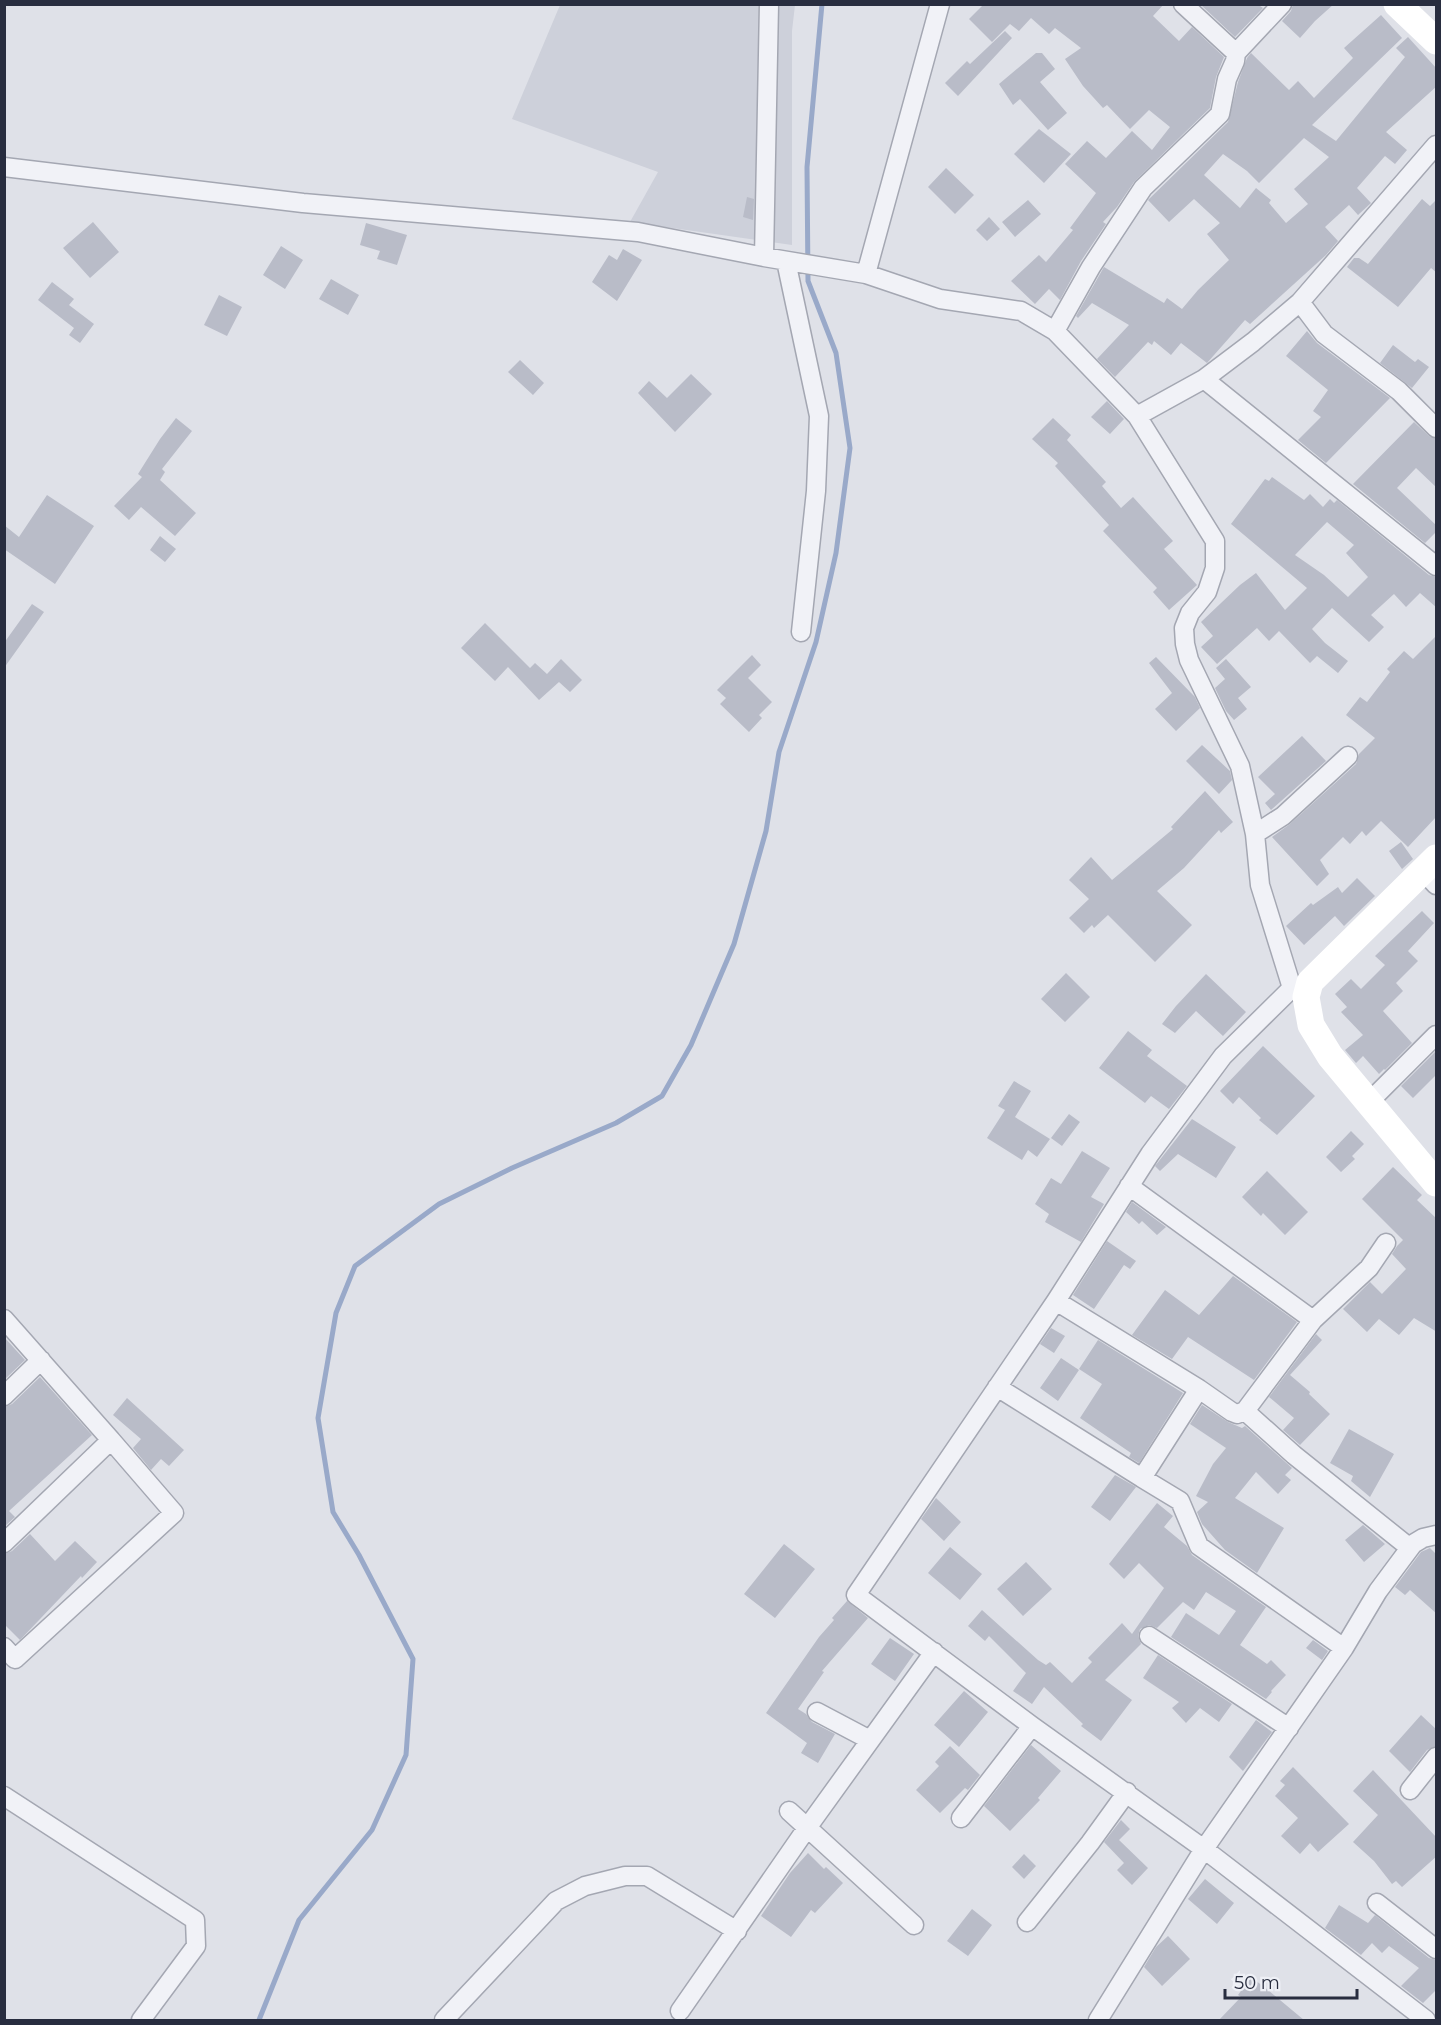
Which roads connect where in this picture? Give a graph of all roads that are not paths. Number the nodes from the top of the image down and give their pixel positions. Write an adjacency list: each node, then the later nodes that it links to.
1 (769, 4): 10 (street)
2 (940, 4): 12 (street)
3 (1183, 4): 7 (street)
4 (1282, 4): 7 (street)
5 (1398, 4): 6 (main road)
6 (1437, 41)
7 (1236, 52): 14 (street)
8 (1437, 145): 13 (street)
9 (4, 167): 10 (street)
10 (764, 257): 11 (street)
11 (786, 261): 12 (street); 19 (street)
12 (866, 274): 14 (street)
13 (1300, 302): 15 (street); 17 (street)
14 (1055, 331): 16 (street)
15 (1204, 379): 16 (street); 18 (street)
16 (1137, 416): 21 (street)
17 (1437, 428)
18 (1437, 566)
19 (801, 632)
20 (1348, 756): 21 (street)
21 (1255, 834): 23 (street)
22 (1432, 871): 23 (main road)
23 (1299, 993): 25 (main road); 27 (street)
24 (1437, 1035): 25 (street)
25 (1369, 1102): 26 (main road)
26 (1436, 1183)
27 (1129, 1186): 29 (street); 31 (street)
28 (1386, 1243): 31 (street)
29 (1056, 1301): 33 (street); 34 (street)
30 (4, 1319): 32 (street)
31 (1313, 1320): 36 (street)
32 (40, 1360): 35 (street); 37 (street)
33 (997, 1387): 38 (street); 45 (street)
34 (1199, 1389): 36 (street); 38 (street)
35 (4, 1396)
36 (1245, 1411): 41 (street)
37 (111, 1440): 40 (street); 43 (street)
38 (1143, 1478): 44 (street)
39 (1437, 1535): 41 (street)
40 (4, 1543)
41 (1410, 1548): 44 (street)
42 (1149, 1636): 48 (street)
43 (4, 1647)
44 (1344, 1648): 48 (street)
45 (934, 1652): 47 (street); 49 (street)
46 (817, 1712): 49 (street)
47 (1032, 1726): 52 (street); 55 (street)
48 (1289, 1728): 57 (street)
49 (870, 1740): 56 (street)
50 (1437, 1757): 51 (street)
51 (1410, 1790)
52 (1127, 1792): 57 (street); 59 (street)
53 (4, 1796): 64 (street)
54 (789, 1811): 56 (street)
55 (961, 1818)
56 (807, 1828): 60 (street); 61 (street)
57 (1204, 1849): 66 (street); 67 (street)
58 (1377, 1903): 62 (street)
59 (1026, 1922)
60 (914, 1925)
61 (737, 1931): 63 (street); 65 (street)
62 (1437, 1949)
63 (680, 2011)
64 (141, 2020)
65 (444, 2020)
66 (1098, 2020)
67 (1426, 2020)

